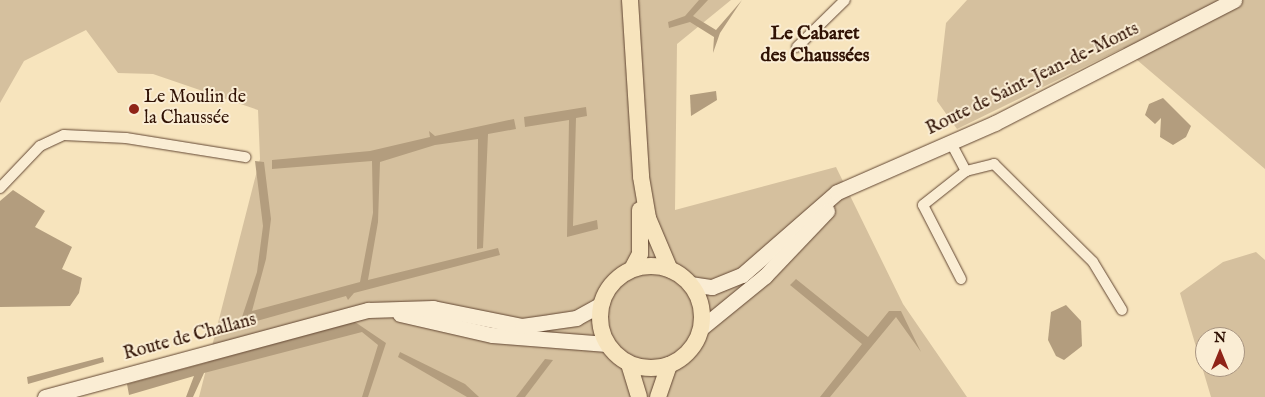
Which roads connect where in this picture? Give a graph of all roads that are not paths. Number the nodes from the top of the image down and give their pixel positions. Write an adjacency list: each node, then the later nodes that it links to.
1 (630, 0): 8 (main road)
2 (845, 0): 4 (street)
3 (1234, 0): 5 (main road, Route de Saint-Jean-de-Monts)
4 (797, 47)
5 (951, 143): 7 (street); 10 (main road, Route de Saint-Jean-de-Monts)
6 (245, 157): 9 (street)
7 (966, 171): 13 (street); 16 (street)
8 (641, 177): 11 (main road); 12 (main road)
9 (0, 188)
10 (806, 226): 14 (main road); 18 (main road)
11 (632, 269): 12 (main road); 15 (main road)
12 (670, 270): 14 (main road)
13 (960, 279)
14 (690, 284): 18 (main road)
15 (601, 304): 17 (main road, Route de Challans); 19 (main road)
16 (1122, 310)
17 (344, 316): 19 (main road, Route de Challans); 22 (main road, Route de Challans)
18 (700, 329): 21 (main road)
19 (607, 344): 20 (main road)
20 (629, 364): 21 (main road); 23 (main road)
21 (669, 365): 24 (main road)
22 (45, 397)
23 (639, 397)
24 (658, 397)

